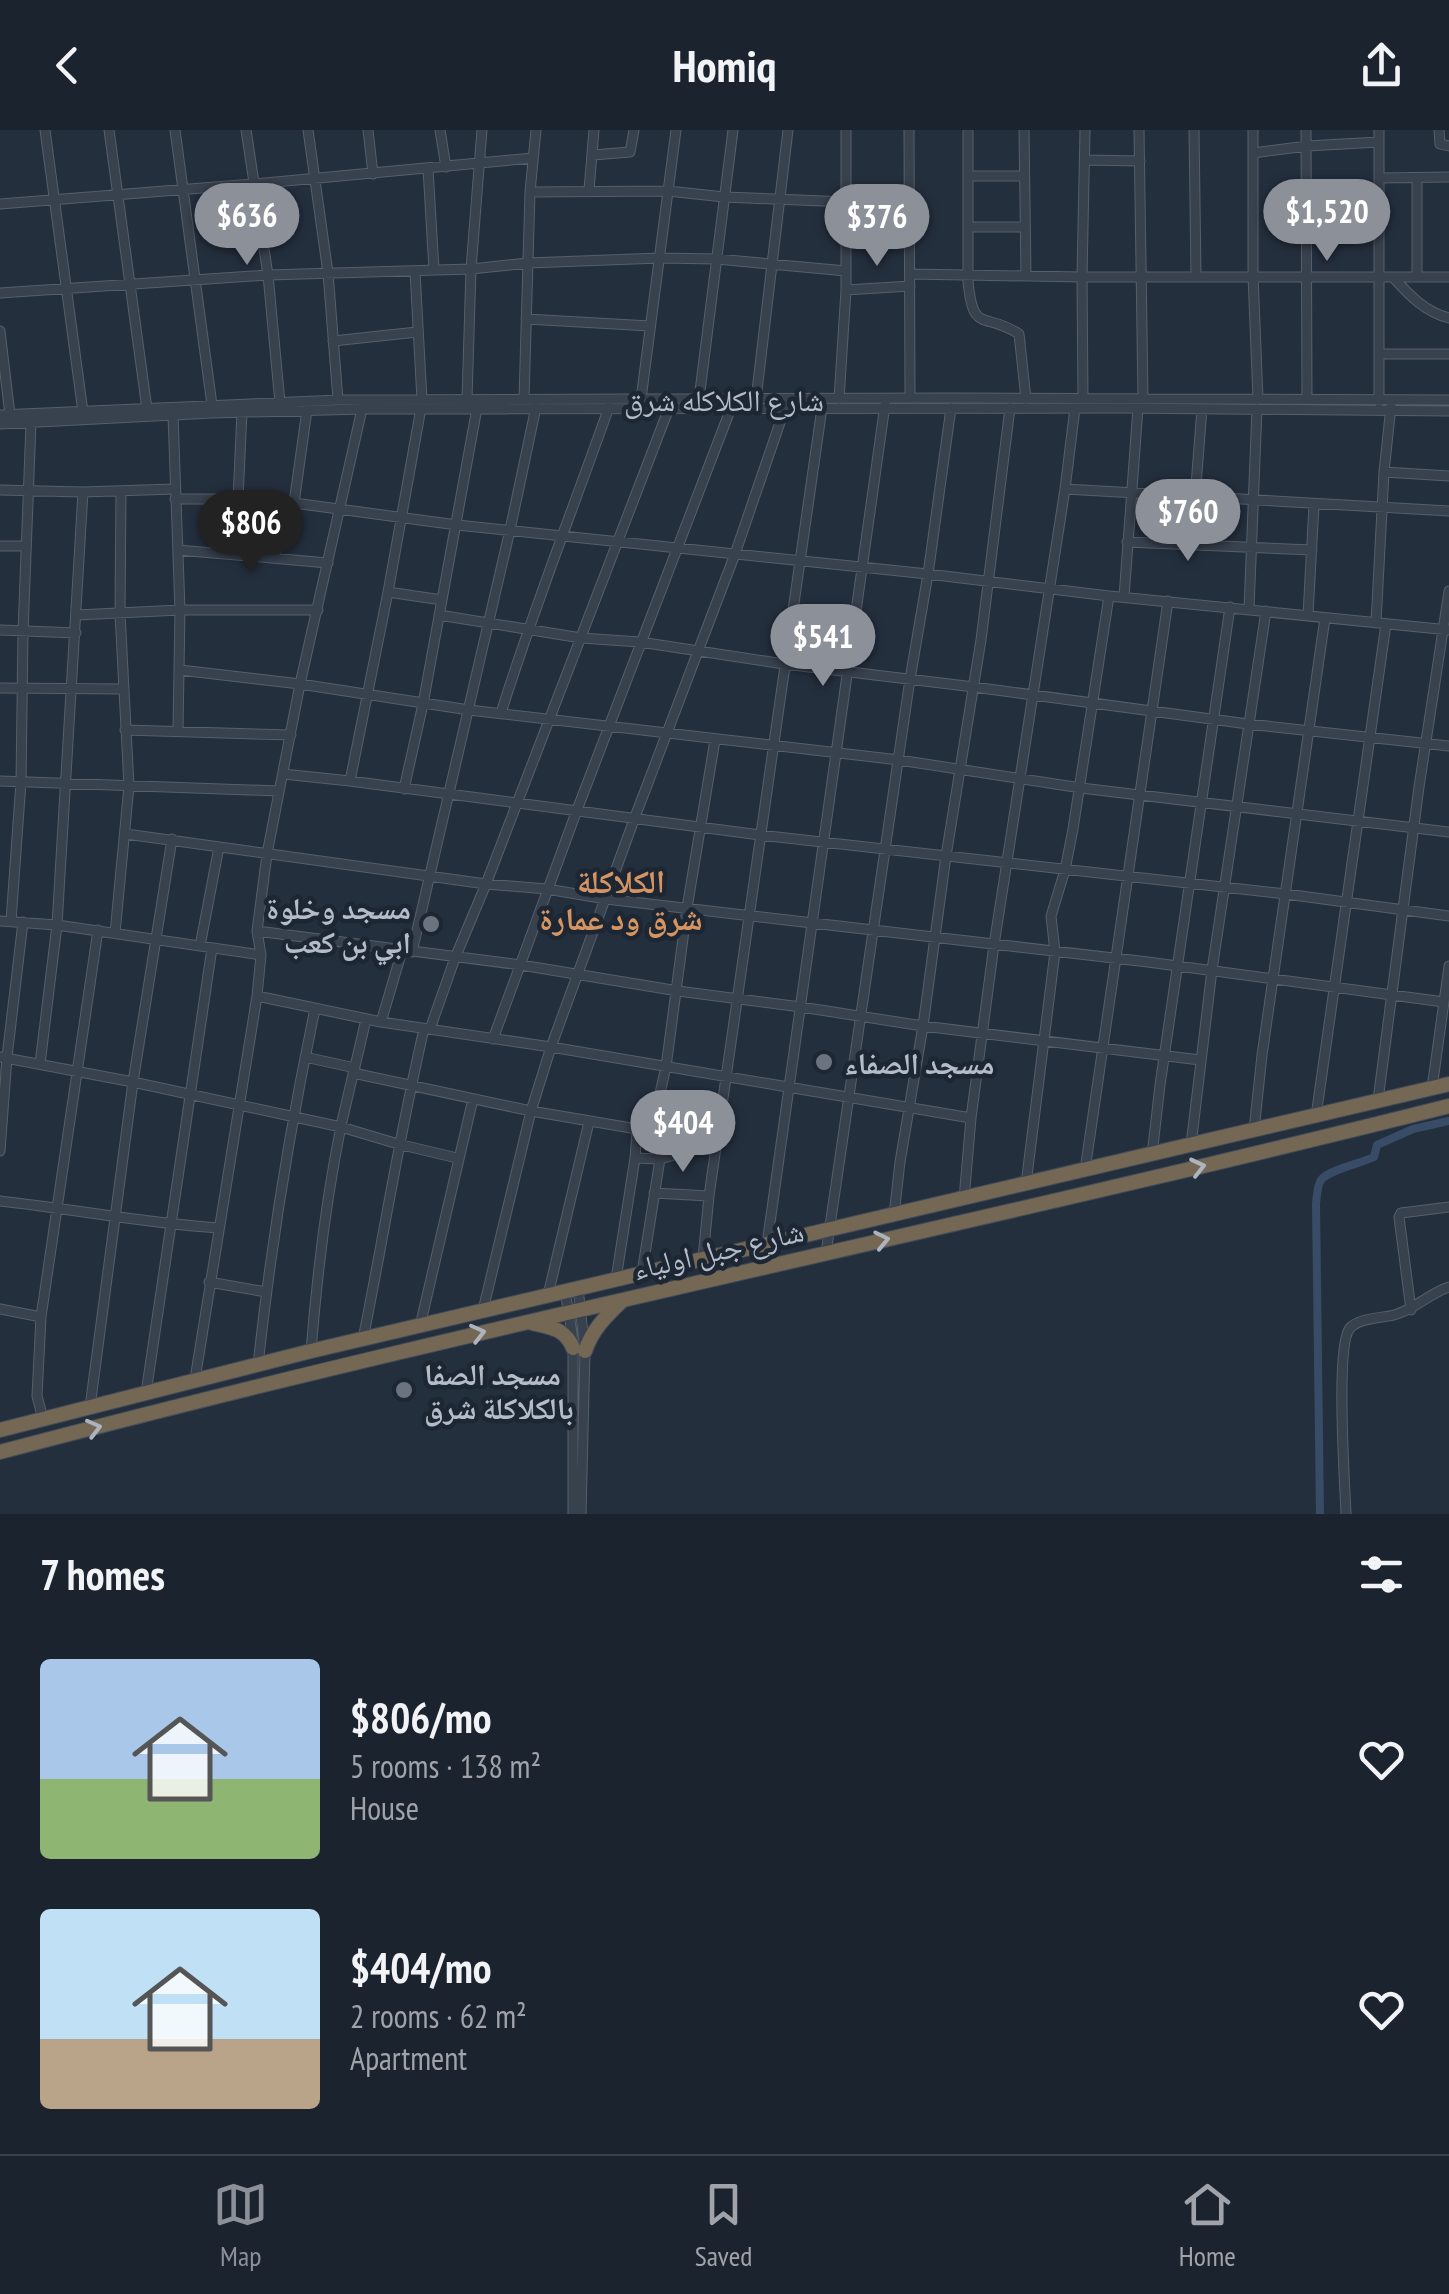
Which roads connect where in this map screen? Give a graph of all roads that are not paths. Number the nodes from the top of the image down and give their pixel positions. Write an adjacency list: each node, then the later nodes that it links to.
1 (44, 130): 51 (street)
2 (109, 130): 49 (street)
3 (176, 130): 45 (street)
4 (246, 130): 44 (street)
5 (308, 130): 40 (street)
6 (368, 130): 37 (street)
7 (440, 130): 35 (street)
8 (482, 130): 34 (street)
9 (536, 130): 31 (street)
10 (594, 130): 30 (street)
11 (634, 130): 30 (street)
12 (676, 130): 47 (street)
13 (733, 130): 50 (street)
14 (788, 130): 52 (street)
15 (846, 130): 53 (street)
16 (910, 130): 66 (street)
17 (968, 130): 38 (street)
18 (1024, 130): 39 (street)
19 (1085, 130): 32 (street)
20 (1139, 130): 33 (street)
21 (1194, 130): 70 (street)
22 (1253, 130): 29 (street)
23 (1306, 130): 27 (street)
24 (1379, 130): 26 (street)
25 (1439, 130): 28 (street)
26 (1379, 142): 27 (street); 42 (street)
27 (1306, 146): 29 (street); 71 (street)
28 (1449, 146)
29 (1253, 152): 73 (street)
30 (593, 155): 46 (street)
31 (534, 158): 34 (street); 48 (street)
32 (1085, 160): 33 (street); 75 (street)
33 (1140, 161): 72 (street)
34 (480, 164): 35 (street); 61 (street)
35 (446, 167): 36 (street)
36 (428, 169): 37 (street); 62 (street)
37 (374, 174): 40 (street)
38 (968, 176): 39 (street); 55 (street)
39 (1023, 176): 56 (street)
40 (314, 177): 44 (street); 65 (street)
41 (1449, 177): 43 (street)
42 (1379, 178): 43 (street); 76 (street)
43 (1418, 178): 78 (street)
44 (253, 184): 45 (street); 68 (street)
45 (184, 190): 49 (street); 79 (street)
46 (589, 190): 47 (street); 48 (street)
47 (668, 191): 50 (street); 57 (street)
48 (530, 192): 59 (street)
49 (118, 195): 51 (street); 80 (street)
50 (724, 196): 52 (street); 58 (street)
51 (52, 200): 54 (street); 82 (street)
52 (780, 200): 53 (street); 60 (street)
53 (847, 202): 63 (street)
54 (0, 204)
55 (968, 227): 56 (street); 67 (street)
56 (1024, 227): 69 (street)
57 (660, 258): 58 (street); 59 (street); 87 (street)
58 (717, 258): 60 (street); 97 (street)
59 (528, 263): 61 (street); 86 (street)
60 (773, 265): 63 (street); 98 (street)
61 (471, 269): 62 (street); 94 (street)
62 (434, 270): 64 (street)
63 (846, 270): 83 (street)
64 (415, 271): 65 (street); 89 (street)
65 (328, 274): 68 (street); 90 (street)
66 (910, 274): 67 (street); 81 (street)
67 (968, 274): 69 (street); 100 (street)
68 (268, 275): 79 (street); 105 (street)
69 (1026, 275): 75 (street)
70 (1196, 275): 72 (street); 73 (street)
71 (1308, 275): 73 (street); 76 (street); 102 (street)
72 (1142, 276): 75 (street); 107 (street)
73 (1252, 276): 109 (street)
74 (1449, 276): 78 (street)
75 (1082, 277): 101 (street)
76 (1379, 277): 77 (street); 91 (street)
77 (1394, 277): 78 (street); 85 (street)
78 (1417, 277)
79 (196, 280): 80 (street); 110 (street)
80 (131, 285): 82 (street); 123 (street)
81 (910, 286): 83 (street); 93 (street)
82 (66, 288): 84 (street); 128 (street)
83 (846, 290): 99 (street)
84 (0, 293)
85 (1449, 318)
86 (526, 319): 87 (street); 95 (street)
87 (650, 326): 96 (street)
88 (0, 331): 130 (street)
89 (417, 332): 90 (street); 108 (street)
90 (333, 340): 103 (street)
91 (1379, 354): 92 (street); 111 (street)
92 (1449, 354)
93 (910, 398): 100 (street, شارع الكلاكله شرق); 106 (street, شارع الكلاكله شرق)
94 (467, 399): 95 (street, شارع الكلاكله شرق); 108 (street, شارع الكلاكله شرق)
95 (524, 399): 96 (street, شارع الكلاكله شرق)
96 (642, 399): 97 (street, شارع الكلاكله شرق)
97 (699, 399): 98 (street, شارع الكلاكله شرق)
98 (756, 399): 99 (street, شارع الكلاكله شرق)
99 (839, 399): 106 (street, شارع الكلاكله شرق)
100 (1026, 399): 101 (street, شارع الكلاكله شرق)
101 (1083, 399): 107 (street, شارع الكلاكله شرق)
102 (1307, 399): 109 (street, شارع الكلاكله شرق); 111 (street, شارع الكلاكله شرق)
103 (338, 400): 105 (street, شارع الكلاكله شرق); 108 (street, شارع الكلاكله شرق)
104 (1449, 400): 112 (street, شارع الكلاكله شرق)
105 (280, 403): 110 (street, شارع الكلاكله شرق)
106 (885, 403): 119 (street, شارع الكلاكله شرق); 120 (street, شارع الكلاكله شرق); 168 (street)
107 (1140, 403): 109 (street, شارع الكلاكله شرق); 122 (street, شارع الكلاكله شرق); 125 (street, شارع الكلاكله شرق); 141 (street)
108 (421, 404): 113 (street, شارع الكلاكله شرق); 124 (street, شارع الكلاكله شرق); 152 (street)
109 (1258, 404): 111 (street, شارع الكلاكله شرق); 125 (street, شارع الكلاكله شرق); 146 (street)
110 (212, 405): 123 (street, شارع الكلاكله شرق)
111 (1379, 405): 112 (street, شارع الكلاكله شرق)
112 (1391, 405): 127 (street, شارع الكلاكله شرق); 134 (street)
113 (477, 408): 114 (street, شارع الكلاكله شرق); 153 (street)
114 (536, 408): 115 (street, شارع الكلاكله شرق); 154 (street)
115 (609, 408): 116 (street, شارع الكلاكله شرق); 155 (street)
116 (669, 408): 117 (street, شارع الكلاكله شرق); 156 (street)
117 (731, 408): 118 (street, شارع الكلاكله شرق); 161 (street)
118 (785, 408): 119 (street, شارع الكلاكله شرق); 164 (street)
119 (822, 408): 166 (street)
120 (951, 408): 121 (street, شارع الكلاكله شرق); 169 (street)
121 (1010, 408): 122 (street, شارع الكلاكله شرق); 170 (street)
122 (1076, 408): 136 (street)
123 (147, 409): 128 (street, شارع الكلاكله شرق)
124 (362, 409): 126 (street, شارع الكلاكله شرق); 150 (street)
125 (1202, 409): 144 (street)
126 (307, 410): 129 (street, شارع الكلاكله شرق); 147 (street)
127 (1449, 411)
128 (83, 412): 130 (street, شارع الكلاكله شرق)
129 (242, 412): 131 (street, شارع الكلاكله شرق); 143 (street)
130 (5, 415)
131 (173, 416): 132 (street, شارع الكلاكله شرق); 142 (street)
132 (31, 423): 133 (street, شارع الكلاكله شرق); 138 (street)
133 (0, 424)
134 (1384, 472): 135 (street); 149 (street)
135 (1449, 476)
136 (1065, 489): 141 (street); 171 (street)
137 (0, 490): 138 (street)
138 (28, 491): 139 (street); 159 (street)
139 (83, 492): 140 (street); 184 (street)
140 (121, 492): 142 (street); 183 (street)
141 (1132, 493): 144 (street); 157 (street)
142 (175, 494): 143 (street); 162 (street)
143 (238, 498): 145 (street)
144 (1195, 498): 146 (street)
145 (280, 501): 147 (street); 165 (street)
146 (1253, 501): 148 (street); 160 (street)
147 (294, 502): 150 (street)
148 (1314, 505): 149 (street); 163 (street)
149 (1382, 508): 151 (street); 188 (street)
150 (338, 510): 152 (street); 167 (street)
151 (1449, 511)
152 (401, 518): 153 (street); 173 (street)
153 (456, 525): 154 (street); 176 (street)
154 (510, 530): 155 (street); 189 (street)
155 (564, 537): 156 (street); 191 (street)
156 (619, 542): 161 (street); 195 (street)
157 (1127, 542): 160 (street); 175 (street)
158 (0, 546): 159 (street)
159 (26, 546): 193 (street)
160 (1251, 546): 163 (street); 179 (street)
161 (677, 547): 164 (street); 196 (street)
162 (178, 550): 165 (street); 180 (street)
163 (1312, 550): 186 (street)
164 (735, 554): 166 (street); 197 (street)
165 (276, 558): 167 (street)
166 (798, 560): 168 (street); 198 (street)
167 (328, 564): 181 (street)
168 (862, 568): 169 (street); 200 (street)
169 (928, 574): 170 (street); 201 (street)
170 (988, 582): 171 (street); 203 (street)
171 (1049, 589): 174 (street); 208 (street)
172 (1449, 591): 192 (street)
173 (388, 592): 176 (street); 209 (street)
174 (1110, 596): 175 (street); 210 (street)
175 (1124, 597): 177 (street)
176 (442, 600): 185 (street)
177 (1168, 602): 178 (street); 213 (street)
178 (1230, 607): 179 (street); 216 (street)
179 (1248, 609): 182 (street)
180 (180, 610): 181 (street); 183 (street); 199 (street)
181 (318, 610): 202 (street)
182 (1266, 611): 186 (street); 217 (street)
183 (120, 613): 184 (street); 207 (street)
184 (77, 615): 194 (street)
185 (440, 615): 189 (street); 211 (street)
186 (1308, 615): 187 (street)
187 (1325, 618): 188 (street); 221 (street)
188 (1381, 623): 192 (street); 224 (street)
189 (488, 624): 191 (street); 212 (street)
190 (0, 630): 193 (street)
191 (527, 630): 195 (street); 214 (street)
192 (1446, 630): 226 (street)
193 (23, 632): 194 (street); 205 (street)
194 (76, 632): 206 (street)
195 (581, 638): 196 (street); 215 (street)
196 (640, 642): 197 (street); 218 (street)
197 (698, 652): 198 (street); 222 (street)
198 (784, 664): 200 (street); 228 (street)
199 (180, 670): 202 (street); 220 (street)
200 (847, 672): 201 (street); 229 (street)
201 (910, 679): 203 (street); 230 (street)
202 (300, 684): 209 (street); 223 (street)
203 (974, 686): 208 (street); 231 (street)
204 (0, 688): 205 (street)
205 (23, 688): 206 (street); 236 (street)
206 (73, 688): 207 (street); 237 (street)
207 (123, 689): 219 (street)
208 (1033, 695): 210 (street); 233 (street)
209 (368, 696): 211 (street); 235 (street)
210 (1093, 703): 213 (street); 239 (street)
211 (422, 704): 212 (street); 240 (street)
212 (469, 710): 214 (street); 242 (street)
213 (1153, 712): 216 (street); 243 (street)
214 (501, 713): 215 (street)
215 (550, 718): 218 (street); 245 (street)
216 (1213, 720): 217 (street); 244 (street)
217 (1248, 724): 221 (street); 246 (street)
218 (610, 727): 222 (street); 247 (street)
219 (125, 730): 220 (street); 238 (street)
220 (178, 730): 223 (street)
221 (1310, 730): 224 (street); 248 (street)
222 (668, 734): 225 (street); 249 (street)
223 (291, 735): 232 (street)
224 (1370, 736): 226 (street); 250 (street)
225 (715, 740): 228 (street); 252 (street)
226 (1425, 743): 227 (street); 251 (street)
227 (1449, 746)
228 (772, 747): 229 (street); 255 (street)
229 (836, 754): 230 (street); 257 (street)
230 (899, 760): 231 (street); 259 (street)
231 (960, 771): 233 (street); 261 (street)
232 (283, 774): 235 (street); 241 (street)
233 (1019, 779): 239 (street); 262 (street)
234 (0, 781): 236 (street)
235 (350, 781): 240 (street)
236 (21, 782): 237 (street); 277 (street)
237 (66, 784): 238 (street); 280 (street)
238 (128, 786): 241 (street); 254 (street)
239 (1081, 788): 243 (street); 263 (street)
240 (404, 789): 242 (street)
241 (279, 791): 260 (street)
242 (450, 794): 245 (street); 264 (street)
243 (1140, 795): 244 (street); 265 (street)
244 (1200, 802): 246 (street); 267 (street)
245 (517, 803): 247 (street); 266 (street)
246 (1237, 807): 248 (street); 268 (street)
247 (577, 810): 249 (street); 269 (street)
248 (1298, 814): 250 (street); 270 (street)
249 (635, 817): 252 (street); 271 (street)
250 (1358, 821): 251 (street); 272 (street)
251 (1414, 826): 253 (street); 274 (street)
252 (701, 827): 255 (street); 273 (street)
253 (1449, 832)
254 (126, 834): 256 (street); 284 (street)
255 (760, 835): 257 (street); 275 (street)
256 (172, 840): 258 (street); 286 (street)
257 (822, 842): 259 (street); 279 (street)
258 (218, 846): 260 (street); 288 (street)
259 (886, 848): 261 (street); 281 (street)
260 (267, 854): 264 (street); 283 (street)
261 (946, 856): 262 (street); 285 (street)
262 (1006, 864): 263 (street); 287 (street)
263 (1066, 870): 265 (street); 291 (street)
264 (430, 876): 266 (street); 290 (street)
265 (1128, 878): 267 (street); 294 (street)
266 (486, 884): 269 (street); 293 (street)
267 (1189, 884): 268 (street); 296 (street)
268 (1225, 888): 270 (street); 298 (street)
269 (547, 889): 271 (street); 295 (street)
270 (1286, 894): 272 (street); 300 (street)
271 (606, 900): 273 (street); 299 (street)
272 (1348, 902): 274 (street); 301 (street)
273 (687, 908): 275 (street); 302 (street)
274 (1404, 910): 276 (street); 303 (street)
275 (749, 915): 279 (street); 305 (street)
276 (1449, 916)
277 (6, 921): 278 (street)
278 (23, 922): 280 (street); 321 (street)
279 (812, 923): 281 (street); 307 (street)
280 (58, 925): 282 (street); 324 (street)
281 (874, 929): 285 (street); 309 (street)
282 (98, 930): 284 (street); 327 (street)
283 (257, 931): 290 (street); 292 (street)
284 (115, 933): 286 (street)
285 (936, 936): 287 (street); 313 (street)
286 (156, 940): 288 (street); 329 (street)
287 (994, 945): 291 (street); 315 (street)
288 (200, 946): 289 (street)
289 (212, 948): 292 (street); 334 (street)
290 (407, 952): 293 (street); 311 (street)
291 (1055, 952): 294 (street); 317 (street)
292 (261, 954): 304 (street)
293 (454, 958): 295 (street); 314 (street)
294 (1116, 958): 296 (street); 319 (street)
295 (521, 965): 299 (street); 316 (street)
296 (1177, 966): 298 (street); 320 (street)
297 (1449, 966): 306 (street)
298 (1212, 970): 300 (street); 323 (street)
299 (580, 975): 302 (street); 318 (street)
300 (1274, 978): 301 (street); 348 (street)
301 (1336, 986): 303 (street); 342 (street)
302 (678, 991): 305 (street); 325 (street)
303 (1392, 995): 306 (street); 337 (street)
304 (256, 996): 308 (street); 338 (street)
305 (737, 999): 307 (street); 328 (street)
306 (1444, 1002): 312 (street)
307 (801, 1007): 309 (street); 332 (street)
308 (316, 1009): 310 (street); 322 (street)
309 (862, 1017): 313 (street); 335 (street)
310 (366, 1019): 311 (street); 326 (street)
311 (381, 1022): 314 (street)
312 (1445, 1022): 333 (street)
313 (923, 1026): 315 (street); 340 (street)
314 (427, 1029): 316 (street); 331 (street)
315 (984, 1033): 317 (street); 344 (street)
316 (494, 1039): 318 (street)
317 (1044, 1040): 319 (street); 358 (street)
318 (551, 1047): 325 (street); 341 (street)
319 (1102, 1048): 320 (street); 357 (street)
320 (1164, 1056): 323 (street); 353 (street)
321 (3, 1057): 324 (street); 352 (street)
322 (305, 1057): 326 (street); 343 (street)
323 (1200, 1060): 351 (street)
324 (40, 1064): 327 (street)
325 (666, 1067): 328 (street); 347 (street)
326 (354, 1071): 331 (street); 346 (street)
327 (78, 1072): 329 (street); 364 (street)
328 (726, 1078): 332 (street); 349 (street)
329 (134, 1082): 334 (street); 367 (street)
330 (1449, 1084): 333 (highway, شارع جبل اولياء)
331 (411, 1085): 336 (street); 350 (street)
332 (790, 1086): 335 (street); 371 (street)
333 (1432, 1088): 337 (highway, شارع جبل اولياء)
334 (188, 1095): 338 (street); 368 (street)
335 (849, 1096): 340 (street); 370 (street)
336 (473, 1098): 341 (street); 354 (street)
337 (1378, 1100): 342 (highway, شارع جبل اولياء)
338 (239, 1106): 343 (street); 369 (street)
339 (1449, 1106): 365 (highway, شارع جبل اولياء, one-way to 339)
340 (908, 1109): 344 (street); 366 (street)
341 (531, 1111): 345 (street); 385 (street)
342 (1316, 1116): 348 (highway, شارع جبل اولياء)
343 (292, 1118): 346 (street); 379 (street)
344 (971, 1118): 361 (street)
345 (589, 1122): 347 (street); 380 (street)
346 (341, 1127): 350 (street); 391 (street)
347 (637, 1129): 355 (street)
348 (1254, 1131): 351 (highway, شارع جبل اولياء)
349 (718, 1139): 356 (street); 360 (street)
350 (398, 1144): 354 (street); 389 (street)
351 (1191, 1146): 353 (highway, شارع جبل اولياء)
352 (0, 1151)
353 (1152, 1154): 357 (highway, شارع جبل اولياء)
354 (458, 1158): 388 (street)
355 (635, 1158): 356 (street); 375 (street)
356 (660, 1159): 359 (street)
357 (1085, 1170): 358 (highway, شارع جبل اولياء)
358 (1019, 1186): 361 (highway, شارع جبل اولياء); 365 (highway)
359 (654, 1193): 360 (street); 374 (street)
360 (708, 1196): 373 (street)
361 (964, 1199): 366 (highway, شارع جبل اولياء)
362 (0, 1200): 364 (street)
363 (1449, 1207): 383 (street)
364 (56, 1208): 367 (street); 386 (street)
365 (1016, 1210): 372 (highway, شارع جبل اولياء, one-way to 365)
366 (894, 1215): 370 (highway, شارع جبل اولياء)
367 (115, 1218): 368 (street); 395 (street)
368 (172, 1225): 369 (street); 394 (street)
369 (218, 1228): 376 (street)
370 (828, 1230): 371 (highway, شارع جبل اولياء); 372 (street)
371 (767, 1244): 373 (highway, شارع جبل اولياء)
372 (826, 1253): 381 (highway, شارع جبل اولياء)
373 (703, 1258): 374 (highway, شارع جبل اولياء)
374 (642, 1273): 375 (highway, شارع جبل اولياء)
375 (616, 1279): 378 (highway, شارع جبل اولياء)
376 (210, 1282): 379 (street); 393 (street)
377 (1449, 1287): 383 (street)
378 (572, 1290): 380 (highway, شارع جبل اولياء); 384 (street)
379 (266, 1292): 392 (street)
380 (548, 1294): 385 (highway)
381 (623, 1300): 384 (highway, شارع جبل اولياء); 390 (highway)
382 (0, 1309): 386 (street)
383 (1411, 1310): 400 (street)
384 (575, 1311): 387 (highway, شارع جبل اولياء); 390 (street)
385 (483, 1312): 388 (highway)
386 (41, 1317): 396 (street)
387 (526, 1322): 390 (highway); 398 (highway, شارع جبل اولياء, one-way to 387)
388 (420, 1326): 389 (highway)
389 (363, 1339): 391 (highway)
390 (579, 1350): 399 (street)
391 (310, 1351): 392 (highway)
392 (258, 1365): 393 (highway)
393 (195, 1380): 394 (highway)
394 (146, 1393): 395 (highway)
395 (90, 1407): 396 (highway)
396 (43, 1419): 397 (highway)
397 (0, 1430)
398 (0, 1452)
399 (577, 1514)
400 (1346, 1514)

